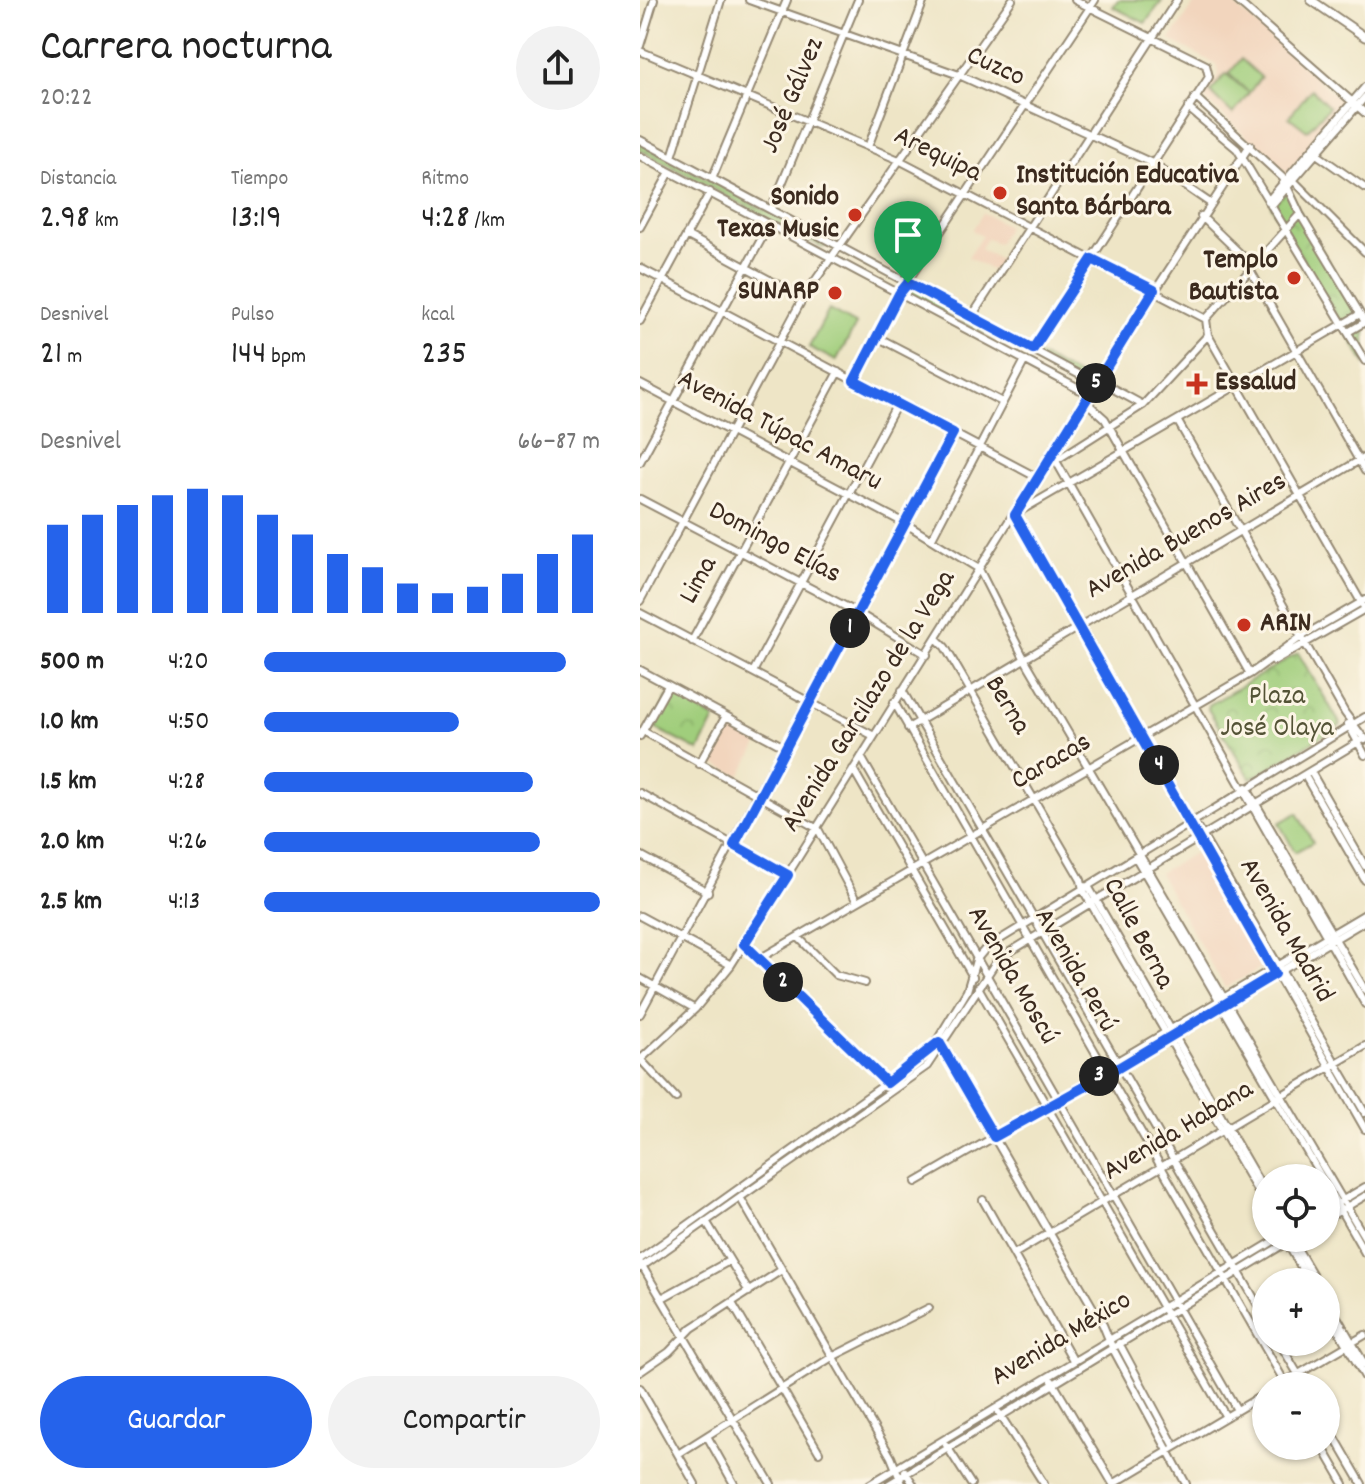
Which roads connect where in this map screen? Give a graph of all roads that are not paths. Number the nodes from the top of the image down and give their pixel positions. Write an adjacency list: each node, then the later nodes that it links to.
1 (654, 0): 17 (street)
2 (721, 0): 20 (street)
3 (749, 0): 13 (street, Cuzco)
4 (787, 0): 13 (street)
5 (858, 0): 14 (street, José Gálvez)
6 (924, 0): 18 (street)
7 (1012, 0): 19 (street)
8 (1075, 0): 12 (street)
9 (1177, 0): 15 (street)
10 (1236, 0): 25 (street)
11 (1311, 0): 16 (main road)
12 (1092, 3): 15 (street); 26 (street)
13 (782, 11): 14 (street, Cuzco); 24 (street)
14 (844, 33): 18 (street, Cuzco); 29 (street, José Gálvez)
15 (1151, 37): 22 (street); 30 (street)
16 (1365, 37)
17 (640, 48): 20 (street, Arequipa)
18 (902, 53): 19 (street, Cuzco); 33 (street)
19 (959, 75): 26 (street, Cuzco); 38 (street)
20 (697, 77): 24 (street, Arequipa); 37 (street)
21 (1365, 87): 25 (street)
22 (1195, 97): 27 (street); 32 (street)
23 (1365, 97): 25 (street)
24 (746, 98): 29 (street, Arequipa); 41 (street)
25 (1355, 105): 28 (street); 34 (street)
26 (1023, 106): 30 (street, Cuzco); 46 (street)
27 (1188, 108): 35 (street); 39 (street)
28 (1365, 113)
29 (807, 122): 33 (street, Arequipa); 49 (street, José Gálvez)
30 (1088, 134): 39 (street, Cuzco); 53 (street)
31 (640, 140): 37 (street)
32 (1250, 145): 35 (street); 43 (street)
33 (868, 147): 38 (street, Arequipa)
34 (1314, 153): 42 (street); 43 (street); 44 (street)
35 (1241, 155): 47 (street); 48 (street)
36 (640, 156): 40 (street)
37 (672, 157): 41 (street)
38 (899, 160): 46 (street, Arequipa); 57 (street)
39 (1150, 162): 47 (street, Cuzco); 60 (street)
40 (670, 172): 45 (street); 54 (street)
41 (712, 179): 49 (street)
42 (1295, 182): 43 (street); 58 (street)
43 (1286, 187): 48 (street); 50 (street)
44 (1365, 188)
45 (710, 192): 52 (street); 56 (street)
46 (965, 193): 53 (street, Arequipa); 65 (street)
47 (1210, 203): 51 (street)
48 (1269, 204): 55 (street)
49 (771, 210): 57 (street)
50 (1300, 214): 55 (street); 70 (street)
51 (1201, 216): 61 (street); 66 (street)
52 (769, 225): 59 (street); 62 (street)
53 (1028, 226): 60 (street, Arequipa); 71 (street)
54 (640, 227)
55 (1286, 227): 61 (street); 75 (street)
56 (686, 235): 62 (street); 64 (street)
57 (840, 246): 59 (street); 65 (street)
58 (1365, 252)
59 (831, 258): 67 (street); 68 (street)
60 (1092, 259): 66 (street, Arequipa); 80 (street)
61 (1250, 266): 72 (street); 81 (street)
62 (746, 267): 68 (street); 69 (street)
63 (640, 268): 64 (street)
64 (662, 280): 69 (street); 73 (street)
65 (908, 283): 67 (street); 71 (street)
66 (1154, 290): 72 (street, Arequipa); 86 (street)
67 (899, 294): 78 (street); 82 (street)
68 (803, 298): 79 (street)
69 (723, 312): 79 (street); 90 (street)
70 (1360, 314): 74 (street); 75 (street)
71 (972, 316): 80 (street)
72 (1206, 319): 77 (street)
73 (640, 321)
74 (1365, 322): 76 (street)
75 (1343, 323): 76 (street); 81 (street)
76 (1348, 332): 83 (street)
77 (1208, 335): 88 (street); 93 (street)
78 (877, 337): 85 (street); 91 (street)
79 (781, 342): 84 (street); 96 (street)
80 (1033, 349): 86 (street)
81 (1296, 351): 88 (street); 101 (street)
82 (1025, 360): 89 (street); 91 (street)
83 (1365, 361)
84 (838, 372): 85 (street); 103 (street, Lima)
85 (854, 381): 92 (street)
86 (1096, 382): 89 (street); 93 (street)
87 (640, 384): 90 (street, Avenida Túpac Amaru)
88 (1236, 385): 94 (street); 108 (street)
89 (1086, 397): 95 (street); 100 (street, Avenida Garcilazo de la Vega)
90 (672, 402): 96 (street, Avenida Túpac Amaru); 102 (street)
91 (1002, 402): 98 (street)
92 (897, 404): 97 (street); 107 (street)
93 (1143, 405): 95 (street)
94 (1177, 420): 99 (street); 113 (street)
95 (1108, 425): 99 (street); 100 (street)
96 (731, 432): 103 (street, Avenida Túpac Amaru); 111 (street)
97 (953, 433): 98 (street); 112 (street)
98 (980, 448): 105 (street); 114 (street)
99 (1122, 453): 106 (street); 116 (street)
100 (1053, 457): 105 (street, Avenida Garcilazo de la Vega); 106 (street)
101 (1362, 459): 104 (street); 108 (street, Avenida Buenos Aires)
102 (640, 462)
103 (790, 462): 107 (street, Avenida Túpac Amaru); 115 (street, Lima)
104 (1365, 471)
105 (1038, 478): 110 (street, Avenida Garcilazo de la Vega)
106 (1068, 484): 110 (street); 119 (street)
107 (848, 493): 112 (street, Avenida Túpac Amaru); 118 (street)
108 (1300, 496): 113 (street, Avenida Buenos Aires); 121 (street)
109 (640, 499): 111 (street, Domingo Elías)
110 (1015, 515): 117 (street, Avenida Garcilazo de la Vega); 124 (street, Avenida Madrid)
111 (683, 522): 115 (street, Domingo Elías); 120 (street)
112 (906, 524): 114 (street, Avenida Túpac Amaru); 123 (street)
113 (1241, 532): 116 (street, Avenida Buenos Aires); 127 (street)
114 (932, 538): 117 (street, Avenida Túpac Amaru)
115 (741, 552): 118 (street, Domingo Elías); 126 (street, Lima)
116 (1186, 564): 119 (street, Avenida Buenos Aires); 132 (street)
117 (979, 569): 125 (street, Avenida Garcilazo de la Vega); 129 (street)
118 (799, 582): 123 (street, Domingo Elías); 131 (street)
119 (1132, 595): 124 (street, Avenida Buenos Aires); 138 (street)
120 (640, 601)
121 (1364, 605): 127 (street, Caracas)
122 (640, 613): 126 (street)
123 (858, 613): 128 (street, Domingo Elías); 136 (street)
124 (1078, 626): 129 (street, Avenida Buenos Aires); 146 (street, Avenida Madrid)
125 (937, 639): 128 (street, Avenida Garcilazo de la Vega); 135 (street, Berna)
126 (692, 641): 131 (street)
127 (1303, 641): 132 (street, Caracas); 142 (street)
128 (927, 655): 134 (street, Avenida Garcilazo de la Vega)
129 (1024, 658): 135 (street, Avenida Buenos Aires); 152 (street)
130 (640, 670): 133 (street)
131 (753, 672): 136 (street)
132 (1250, 674): 138 (street, Caracas)
133 (668, 686): 139 (street); 144 (street)
134 (902, 690): 137 (street, Avenida Garcilazo de la Vega); 141 (street, Avenida Perú)
135 (971, 690): 141 (street, Avenida Buenos Aires); 158 (street, Berna)
136 (810, 702): 145 (street); 148 (street)
137 (894, 702): 143 (street, Avenida Perú); 145 (street, Avenida Garcilazo de la Vega)
138 (1197, 705): 146 (street, Caracas); 155 (street)
139 (726, 716): 148 (street); 151 (street)
140 (1365, 717): 142 (street)
141 (920, 720): 143 (street, Avenida Buenos Aires); 163 (street, Avenida Perú)
142 (1352, 725): 147 (street); 155 (street)
143 (908, 728): 165 (street, Avenida Perú)
144 (642, 734): 151 (street)
145 (874, 736): 150 (street, Avenida Garcilazo de la Vega)
146 (1142, 736): 152 (street, Caracas); 162 (street, Avenida Madrid)
147 (1363, 740): 149 (street); 154 (street)
148 (786, 748): 157 (street)
149 (1365, 755)
150 (861, 757): 153 (street, Avenida Garcilazo de la Vega); 160 (street, Avenida Moscú)
151 (699, 764): 157 (street)
152 (1088, 767): 158 (street, Caracas); 169 (street)
153 (853, 769): 161 (street, Avenida Moscú); 164 (street, Avenida Garcilazo de la Vega)
154 (1308, 774): 159 (street); 171 (street); 176 (street)
155 (1246, 789): 159 (street); 162 (street)
156 (640, 793): 167 (street)
157 (759, 798): 164 (street); 167 (street)
158 (1035, 798): 163 (street, Caracas); 175 (street, Berna)
159 (1255, 806): 166 (street); 191 (street)
160 (891, 813): 161 (street); 170 (street, Avenida Moscú)
161 (882, 819): 173 (street, Avenida Moscú)
162 (1193, 824): 166 (street, Avenida Madrid); 169 (street)
163 (983, 828): 165 (street, Caracas); 185 (street, Avenida Perú)
164 (818, 829): 174 (street, Avenida Garcilazo de la Vega); 180 (street)
165 (970, 836): 170 (street, Caracas); 187 (street, Avenida Perú)
166 (1201, 838): 172 (street); 197 (street, Avenida Madrid)
167 (734, 845): 174 (street); 178 (street)
168 (640, 855): 178 (street)
169 (1139, 856): 172 (street); 177 (street)
170 (922, 866): 173 (street, Caracas); 181 (street, Avenida Moscú)
171 (1365, 866)
172 (1147, 870): 179 (street); 205 (street)
173 (912, 872): 180 (street, Caracas); 184 (street, Avenida Moscú)
174 (788, 875): 193 (street, Avenida Garcilazo de la Vega)
175 (1081, 880): 177 (street, Calle Berna)
176 (1365, 880)
177 (1086, 888): 179 (street, Calle Berna); 185 (street)
178 (708, 892): 190 (street)
179 (1093, 901): 188 (street); 209 (street, Calle Berna)
180 (857, 902): 189 (street, Caracas)
181 (948, 910): 184 (street); 195 (street, Avenida Moscú)
182 (1365, 914): 191 (street)
183 (640, 916): 190 (street)
184 (940, 917): 200 (street, Avenida Moscú)
185 (1035, 919): 187 (street); 188 (street, Avenida Perú)
186 (1365, 921): 191 (street)
187 (1023, 926): 192 (street, Avenida Perú); 195 (street)
188 (1042, 931): 192 (street); 213 (street, Avenida Perú)
189 (798, 937): 194 (street, Caracas); 201 (street)
190 (683, 938): 196 (street); 202 (street)
191 (1331, 938): 197 (street); 204 (street); 206 (street)
192 (1030, 939): 198 (street); 216 (street, Avenida Perú)
193 (744, 944): 194 (street); 196 (street, Avenida Garcilazo de la Vega)
194 (759, 959): 217 (street)
195 (976, 960): 198 (street, Avenida Moscú); 200 (street)
196 (731, 965): 207 (street, Avenida Garcilazo de la Vega)
197 (1277, 970): 205 (street); 214 (street, Avenida Madrid); 215 (street, Avenida Madrid)
198 (985, 976): 203 (street); 220 (street, Avenida Moscú)
199 (640, 978): 202 (street)
200 (973, 979): 203 (street, Avenida Moscú); 210 (street)
201 (865, 983)
202 (655, 986): 207 (street); 208 (street)
203 (978, 987): 210 (street); 221 (street, Avenida Moscú)
204 (1365, 990)
205 (1224, 1002): 209 (street); 219 (street)
206 (1365, 1004)
207 (695, 1009): 212 (street, Avenida Garcilazo de la Vega)
208 (640, 1014)
209 (1170, 1034): 213 (street); 223 (street)
210 (941, 1044): 217 (street); 225 (street)
211 (1365, 1046): 214 (street, Avenida Habana)
212 (640, 1059): 218 (street)
213 (1118, 1063): 216 (street); 226 (street, Avenida Perú)
214 (1337, 1063): 215 (street, Avenida Habana); 222 (street, Avenida Madrid)
215 (1330, 1067): 219 (street, Avenida Habana); 224 (street, Avenida Madrid)
216 (1106, 1071): 220 (street); 228 (street, Avenida Perú)
217 (890, 1086): 233 (street)
218 (676, 1098)
219 (1280, 1098): 223 (street, Avenida Habana); 227 (street); 239 (street)
220 (1058, 1100): 221 (street); 234 (street, Avenida Moscú)
221 (1048, 1106): 225 (street); 237 (street, Avenida Moscú)
222 (1365, 1113)
223 (1225, 1128): 226 (street, Avenida Habana); 229 (street); 230 (street)
224 (1365, 1129)
225 (994, 1137): 231 (street); 241 (street)
226 (1173, 1159): 228 (street, Avenida Habana); 248 (street, Avenida Perú)
227 (1315, 1164)
228 (1162, 1167): 234 (street, Avenida Habana); 250 (street, Avenida Perú)
229 (1252, 1171)
230 (1252, 1179)
231 (916, 1182)
232 (1365, 1187): 239 (street)
233 (739, 1196): 240 (street); 247 (street); 249 (street)
234 (1113, 1196): 237 (street, Avenida Habana); 254 (street, Avenida Moscú)
235 (1365, 1196): 239 (street)
236 (983, 1200): 245 (street)
237 (1103, 1203): 241 (street, Avenida Habana); 256 (street, Avenida Moscú)
238 (1340, 1203): 239 (street)
239 (1342, 1206): 242 (street); 244 (street)
240 (706, 1221): 246 (street); 247 (street)
241 (1049, 1234): 245 (street, Avenida Habana); 264 (street)
242 (1365, 1238)
243 (1264, 1252): 248 (street, Avenida México)
244 (1365, 1253)
245 (1014, 1254): 269 (street)
246 (729, 1261): 251 (street); 253 (street)
247 (640, 1264): 253 (street)
248 (1237, 1267): 250 (street, Avenida México); 252 (street, Avenida Perú)
249 (780, 1271): 251 (street); 268 (street)
250 (1224, 1275): 254 (street, Avenida México); 257 (street, Avenida México); 272 (street, Avenida Perú)
251 (749, 1292): 255 (street)
252 (1252, 1294)
253 (662, 1298): 263 (street)
254 (1174, 1299): 256 (street, Avenida México); 257 (street, Avenida Moscú)
255 (732, 1303): 263 (street); 278 (street)
256 (1163, 1305): 259 (street, Avenida Moscú); 264 (street, Avenida México)
257 (1179, 1306): 259 (street, Avenida México); 281 (street, Avenida Moscú)
258 (929, 1308): 268 (street)
259 (1168, 1312): 265 (street, Avenida México); 283 (street, Avenida Moscú)
260 (1340, 1325): 266 (street)
261 (1340, 1329): 266 (street)
262 (1365, 1335): 266 (street)
263 (684, 1336): 271 (street); 284 (street)
264 (1111, 1337): 265 (street); 267 (street); 269 (street, Avenida México)
265 (1119, 1343): 267 (street, Avenida México); 289 (street)
266 (1350, 1344): 270 (street); 273 (street); 275 (street)
267 (1112, 1347): 276 (street, Avenida México); 290 (street)
268 (832, 1357): 278 (street); 293 (street)
269 (1073, 1360): 274 (street, Avenida México)
270 (1365, 1365)
271 (640, 1372)
272 (1277, 1372)
273 (1301, 1372)
274 (1047, 1375): 276 (street); 280 (street, Avenida México)
275 (1365, 1377)
276 (1053, 1383): 282 (street, Avenida México); 307 (street)
277 (640, 1388): 292 (street)
278 (782, 1389): 284 (street); 291 (street)
279 (1252, 1401): 281 (street)
280 (995, 1406): 282 (street); 286 (street, Avenida México)
281 (1237, 1410): 283 (street)
282 (1000, 1414): 287 (street, Avenida México); 306 (street)
283 (1226, 1417): 289 (street)
284 (734, 1419): 285 (street); 301 (street)
285 (707, 1436): 292 (street); 300 (street)
286 (942, 1439): 287 (street); 295 (street, Avenida México)
287 (947, 1446): 297 (street, Avenida México); 305 (street)
288 (1340, 1446): 310 (street)
289 (1175, 1447): 290 (street)
290 (1167, 1451): 307 (street); 308 (street)
291 (819, 1452)
292 (678, 1454): 299 (street)
293 (891, 1457): 295 (street); 296 (street)
294 (1330, 1460): 309 (street)
295 (901, 1465): 296 (street, Avenida México); 297 (street)
296 (893, 1469): 298 (street); 302 (street, Avenida México)
297 (907, 1473): 298 (street, Avenida México); 304 (street)
298 (900, 1481): 303 (street, Avenida México)
299 (695, 1484)
300 (734, 1484)
301 (771, 1484)
302 (870, 1484)
303 (889, 1484)
304 (913, 1484)
305 (971, 1484)
306 (1044, 1484)
307 (1113, 1484)
308 (1186, 1484)
309 (1344, 1484)
310 (1362, 1484)

